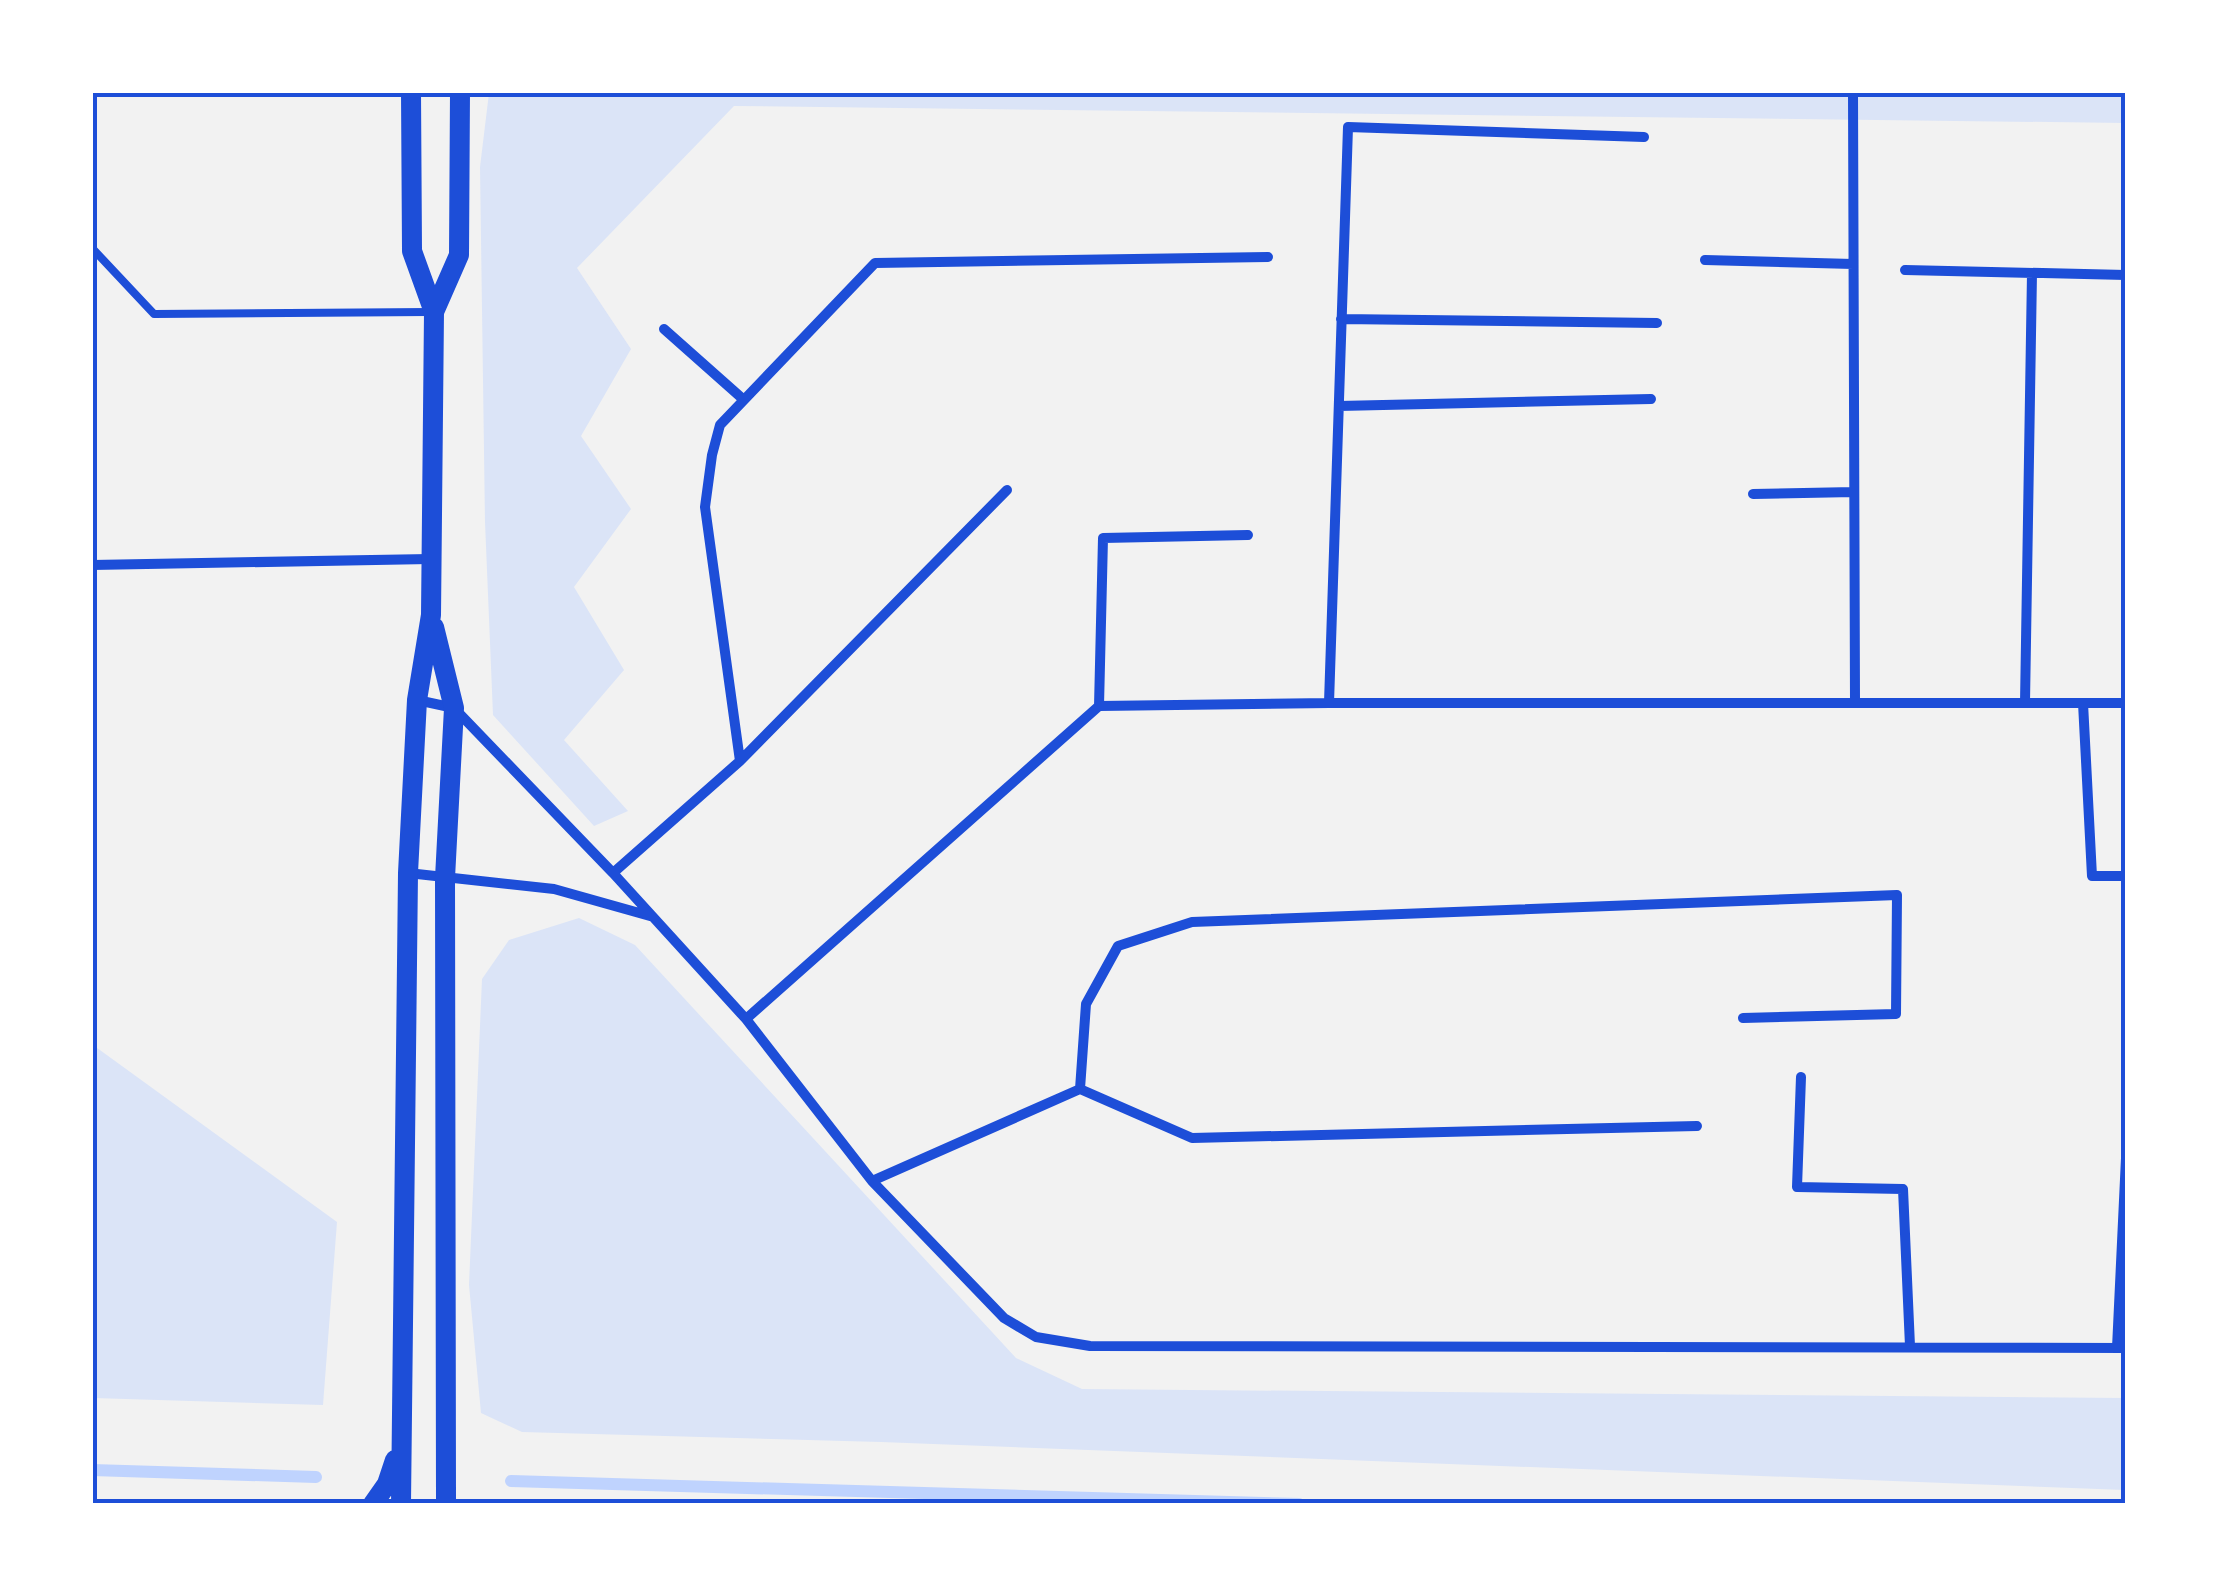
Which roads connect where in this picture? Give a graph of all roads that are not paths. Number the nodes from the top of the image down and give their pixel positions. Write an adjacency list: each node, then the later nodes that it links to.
1 (411, 92): 12 (main road)
2 (460, 92): 12 (main road)
3 (1852, 93): 8 (street)
4 (1644, 137): 13 (street)
5 (92, 248): 12 (lane)
6 (1268, 257): 17 (street)
7 (1705, 260): 8 (street)
8 (1853, 264): 20 (street)
9 (1905, 270): 10 (street)
10 (2032, 273): 11 (street); 29 (street)
11 (2126, 276)
12 (434, 312): 23 (main road)
13 (1341, 319): 14 (street); 18 (street)
14 (1657, 323)
15 (664, 329): 17 (street)
16 (1652, 399): 18 (street)
17 (744, 400): 34 (street)
18 (1339, 406): 27 (street)
19 (1007, 490): 34 (street)
20 (1854, 492): 21 (street); 28 (street)
21 (1753, 494)
22 (1248, 535): 32 (street)
23 (430, 560): 24 (street); 25 (main road)
24 (92, 565)
25 (431, 615): 26 (main road); 33 (main road)
26 (417, 700): 33 (street); 35 (main road)
27 (1329, 703): 28 (street); 32 (street)
28 (1855, 703): 29 (street)
29 (2025, 703): 30 (street)
30 (2083, 703): 31 (street); 37 (street)
31 (2126, 704)
32 (1099, 706): 41 (street)
33 (454, 708): 36 (street); 38 (main road)
34 (740, 761): 36 (street)
35 (408, 873): 38 (street); 49 (main road)
36 (613, 873): 39 (street)
37 (2126, 876)
38 (445, 878): 39 (street); 52 (main road)
39 (650, 916): 41 (street)
40 (1743, 1018): 43 (street)
41 (746, 1019): 46 (street)
42 (1801, 1077): 47 (street)
43 (1080, 1090): 44 (street); 46 (street)
44 (1696, 1126)
45 (2126, 1158): 48 (street)
46 (872, 1181): 47 (street)
47 (1910, 1346): 48 (street)
48 (2121, 1348)
49 (401, 1444): 50 (main road); 51 (main road)
50 (373, 1504)
51 (401, 1504)
52 (446, 1504)

